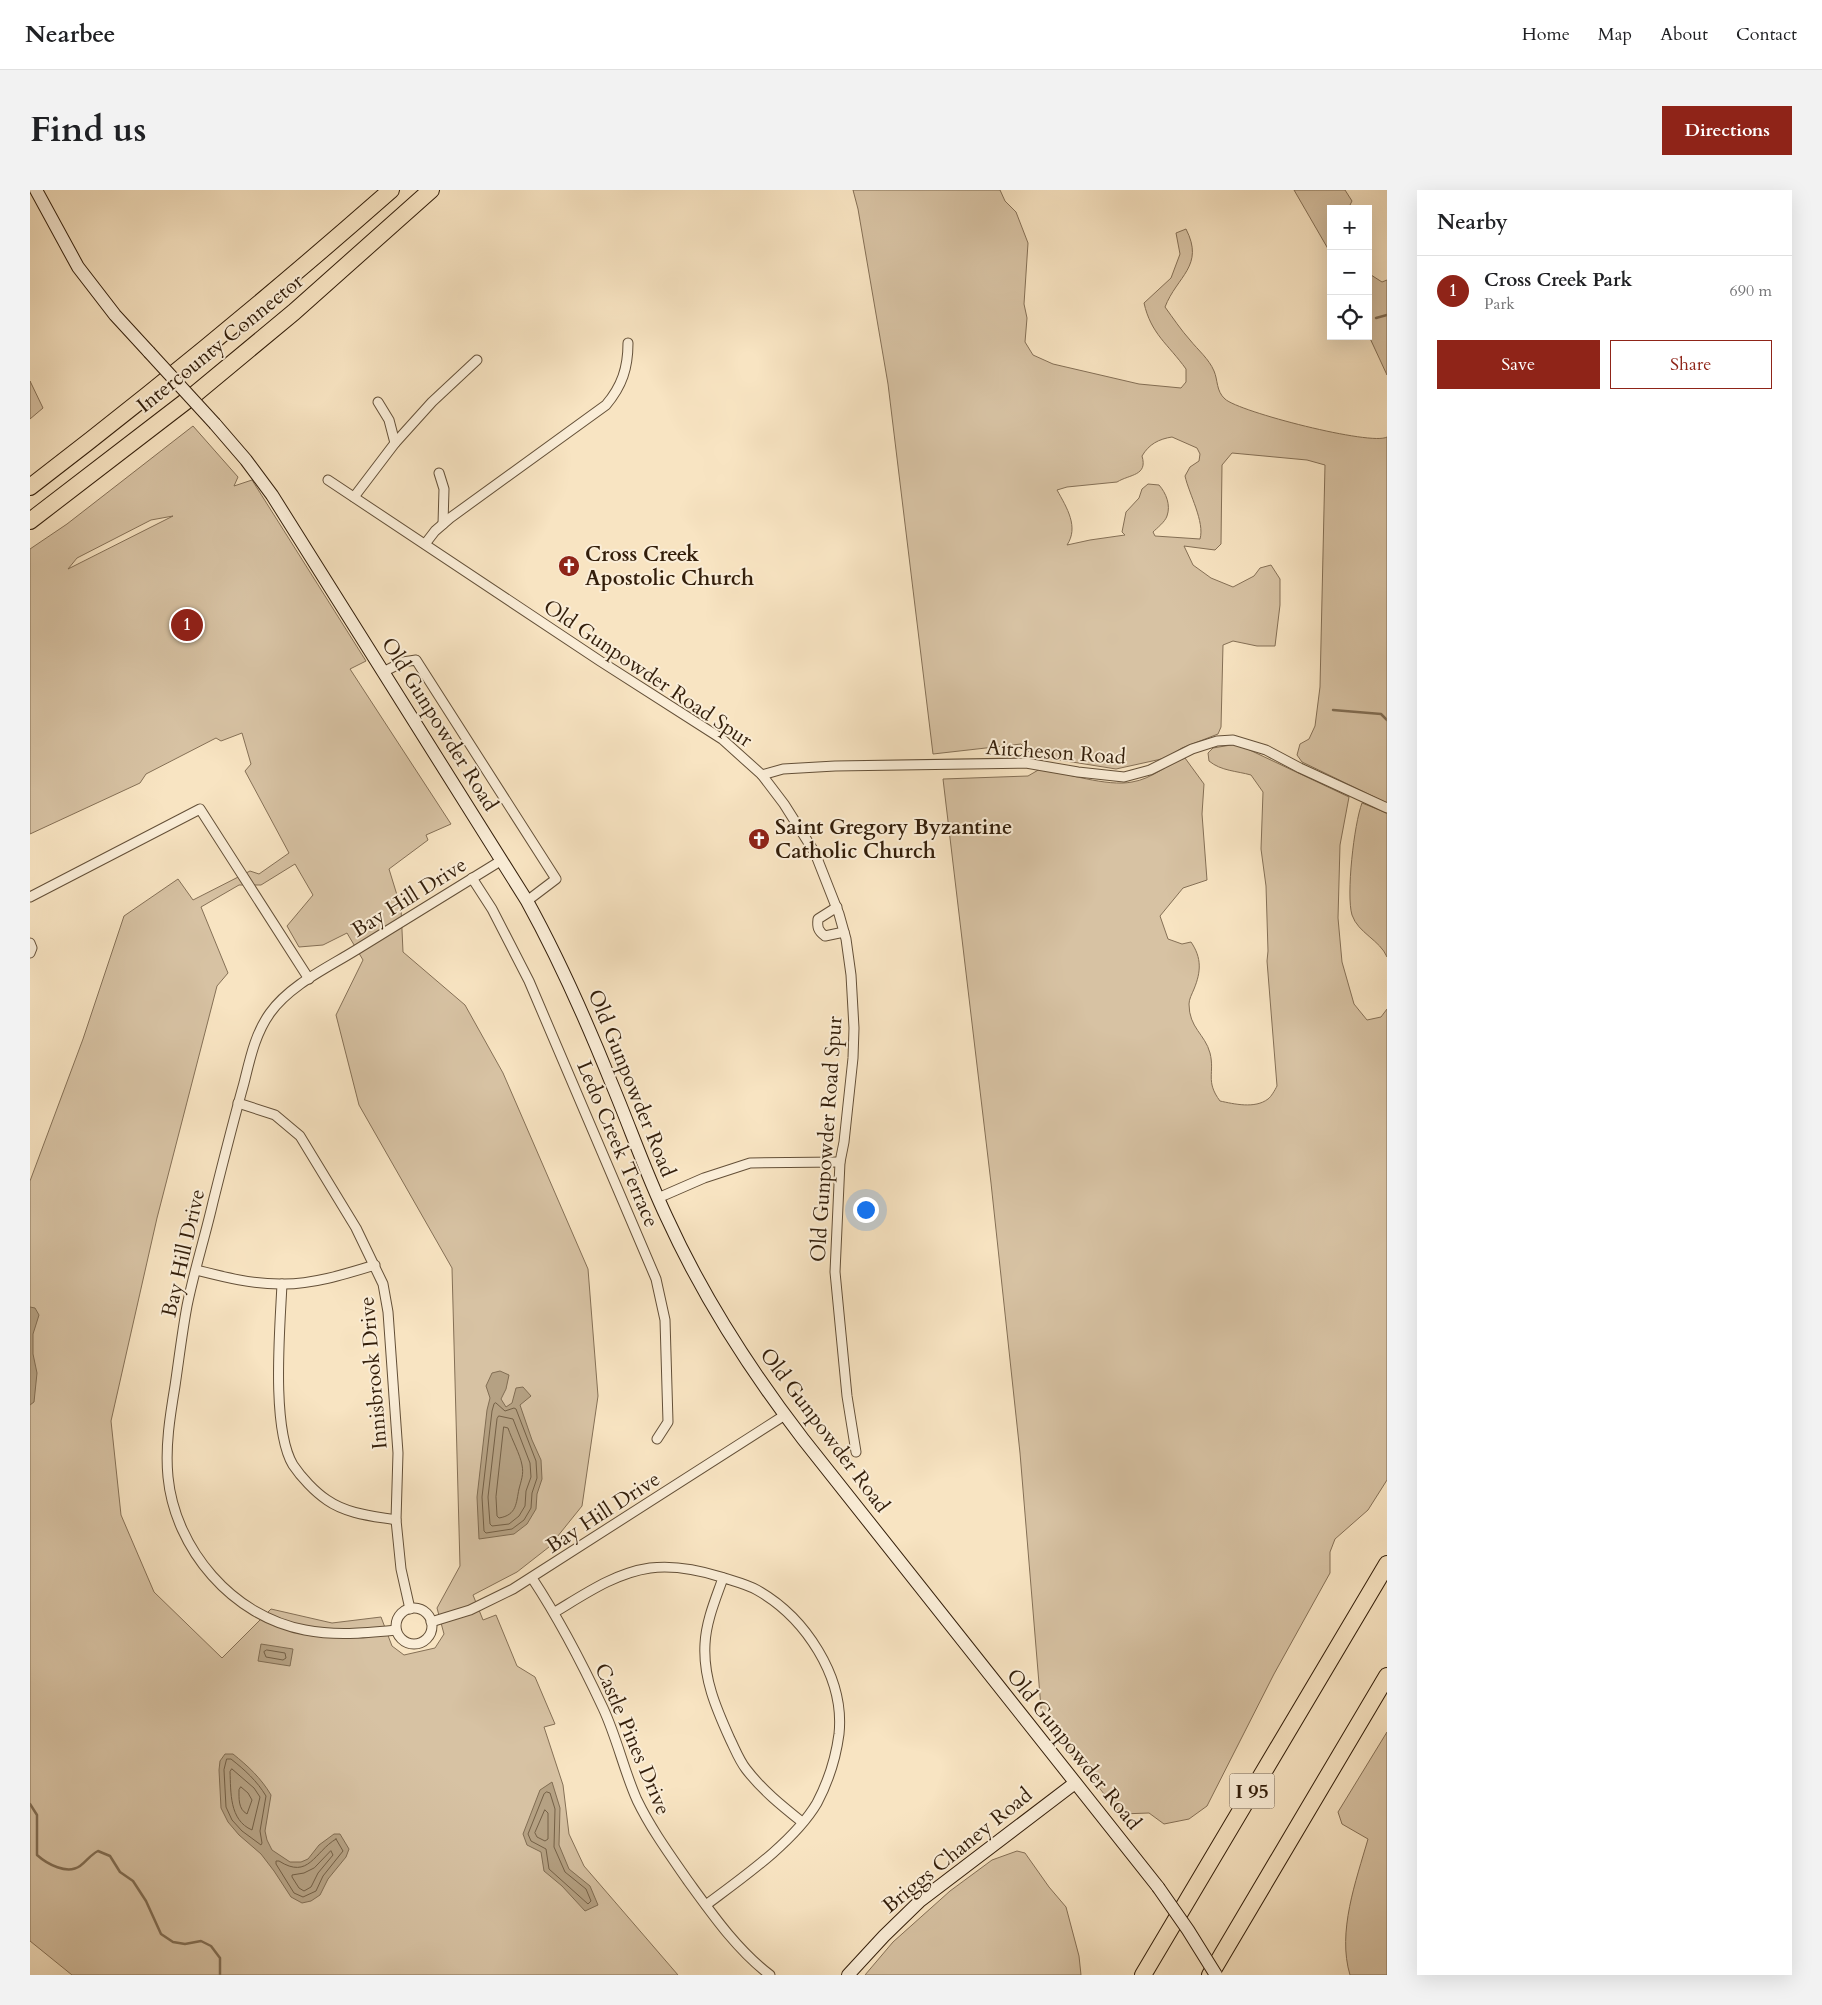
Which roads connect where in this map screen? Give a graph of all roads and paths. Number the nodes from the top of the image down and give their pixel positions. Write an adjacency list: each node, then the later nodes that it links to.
1 (36, 190): 15 (main road, Old Gunpowder Road, bridge)
2 (391, 190): 10 (highway, Intercounty Connector)
3 (431, 190): 12 (highway, Intercounty Connector)
4 (628, 343): 13 (street)
5 (477, 360): 7 (street)
6 (378, 402): 7 (street)
7 (396, 443): 11 (street)
8 (439, 473): 13 (street)
9 (328, 480): 11 (street, Old Gunpowder Road Spur)
10 (30, 487)
11 (354, 497): 14 (street, Old Gunpowder Road Spur)
12 (30, 521)
13 (443, 524): 14 (street)
14 (425, 544): 16 (street, Old Gunpowder Road Spur)
15 (383, 672): 18 (main road, Old Gunpowder Road); 21 (street)
16 (762, 775): 17 (street, Aitcheson Road); 22 (street, Old Gunpowder Road Spur)
17 (1387, 808)
18 (502, 860): 19 (street, Bay Hill Drive); 21 (main road, Old Gunpowder Road)
19 (472, 878): 26 (street, Bay Hill Drive); 34 (street, Ledo Creek Terrace)
20 (30, 897): 26 (street)
21 (527, 901): 29 (main road, Old Gunpowder Road)
22 (837, 907): 23 (street, Old Gunpowder Road Spur); 23 (street)
23 (844, 932): 28 (street, Old Gunpowder Road Spur)
24 (30, 943): 25 (street)
25 (30, 953)
26 (309, 979): 27 (street, Bay Hill Drive)
27 (238, 1103): 30 (street, Innisbrook Drive); 31 (street, Bay Hill Drive)
28 (840, 1162): 29 (street); 35 (street, Old Gunpowder Road Spur)
29 (658, 1198): 33 (main road, Old Gunpowder Road)
30 (375, 1265): 32 (street); 36 (street, Innisbrook Drive)
31 (196, 1270): 32 (street); 43 (street, Bay Hill Drive)
32 (282, 1284): 36 (street)
33 (784, 1415): 38 (street, Bay Hill Drive); 45 (main road, Old Gunpowder Road)
34 (657, 1439)
35 (856, 1452)
36 (396, 1520): 40 (street, Innisbrook Drive)
37 (1387, 1564): 50 (highway, I 95)
38 (532, 1578): 41 (street, Castle Pines Drive); 42 (street, Bay Hill Drive)
39 (723, 1578): 41 (street); 46 (street); 46 (street)
40 (410, 1608): 42 (street); 43 (street)
41 (555, 1612): 47 (street, Castle Pines Drive)
42 (431, 1622): 43 (street)
43 (396, 1630)
44 (1387, 1676): 51 (highway, I 95)
45 (1075, 1784): 49 (main road, Briggs Chaney Road); 52 (main road, Old Gunpowder Road, bridge)
46 (802, 1822): 47 (street)
47 (706, 1905): 48 (street, Castle Pines Drive)
48 (770, 1975)
49 (848, 1975)
50 (1143, 1975)
51 (1210, 1975)
52 (1216, 1975)

